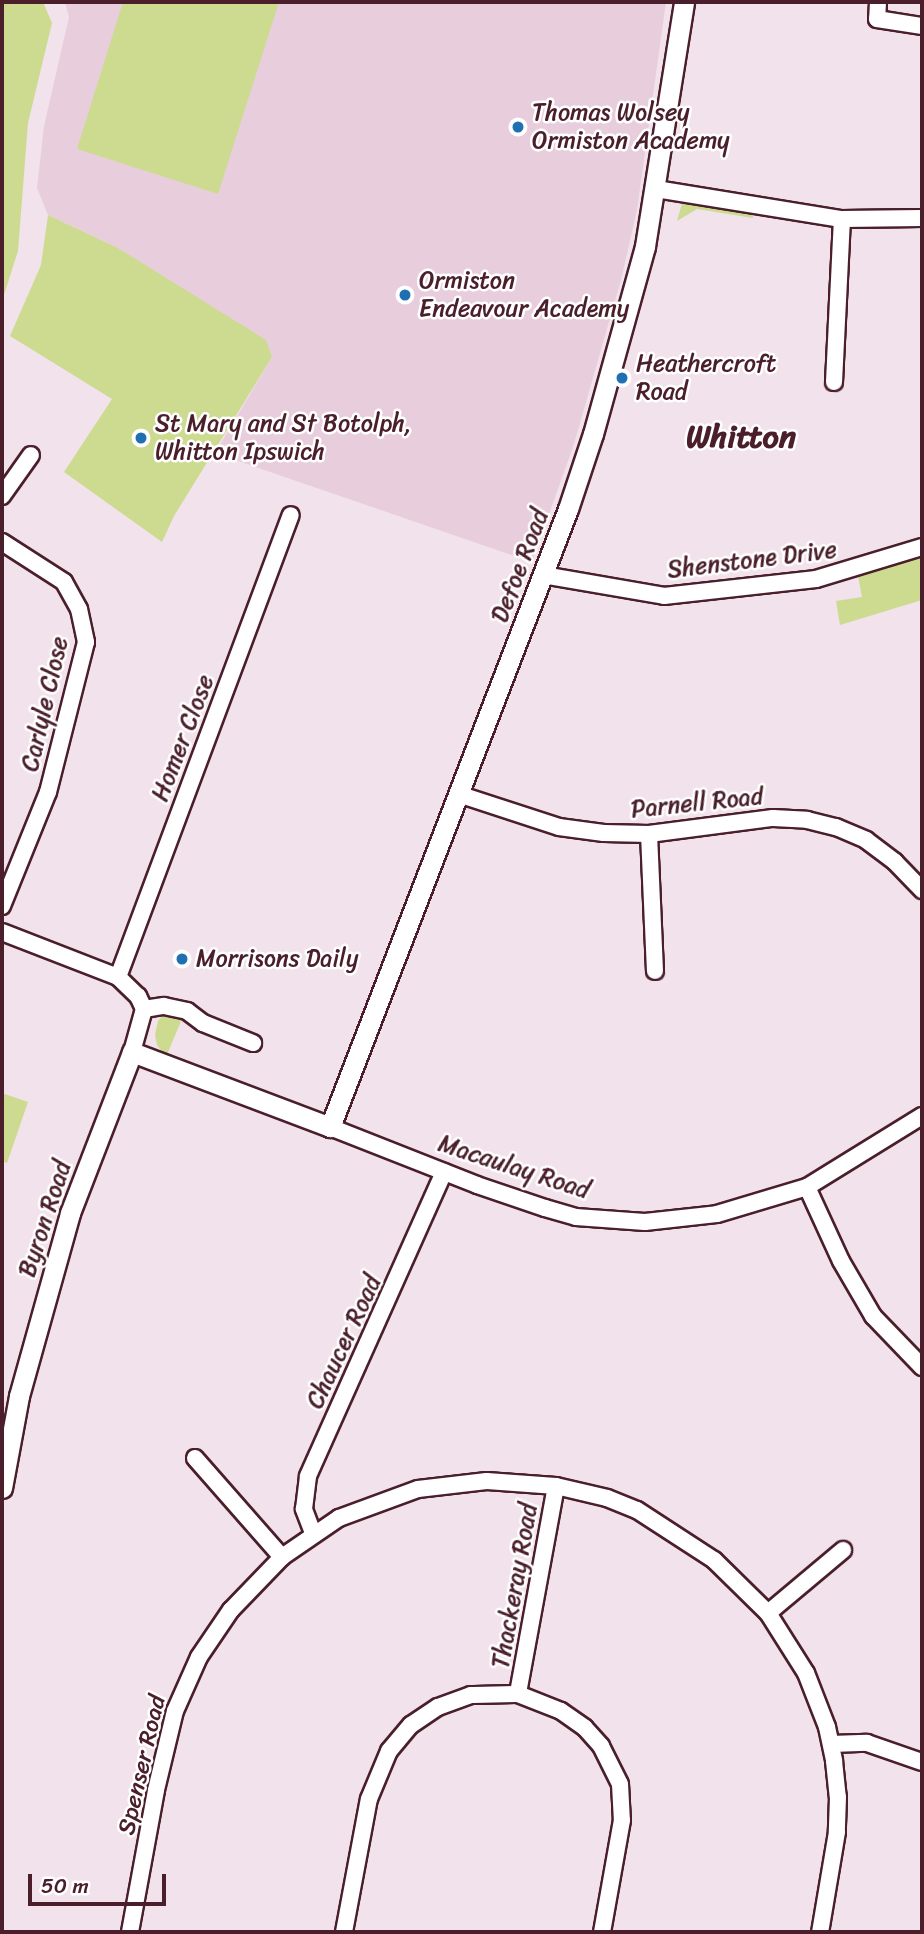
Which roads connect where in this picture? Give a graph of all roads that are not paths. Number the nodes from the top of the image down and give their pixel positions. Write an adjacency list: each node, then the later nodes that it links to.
1 (684, 2): 4 (street, Defoe Road)
2 (878, 2): 3 (street)
3 (922, 26)
4 (656, 189): 6 (street); 13 (street, Defoe Road)
5 (922, 218): 6 (street)
6 (842, 219): 7 (street)
7 (834, 382)
8 (31, 455): 9 (street)
9 (2, 496)
10 (291, 515): 20 (street, Homer Close)
11 (2, 542): 17 (street, Carlyle Close)
12 (922, 547): 13 (street, Shenstone Drive)
13 (542, 575): 14 (street, Defoe Road)
14 (458, 794): 15 (street, Parnell Road); 25 (street, Defoe Road)
15 (649, 834): 16 (street, Parnell Road); 19 (street)
16 (922, 890)
17 (2, 905)
18 (2, 932): 20 (street)
19 (655, 971)
20 (118, 977): 21 (street)
21 (144, 1009): 22 (street); 23 (street)
22 (253, 1042)
23 (132, 1052): 25 (street, Macaulay Road); 31 (street, Byron Road)
24 (922, 1116): 27 (street, Macaulay Road)
25 (330, 1127): 26 (street, Macaulay Road)
26 (444, 1172): 27 (street, Macaulay Road); 32 (street, Chaucer Road)
27 (807, 1186): 28 (street)
28 (922, 1367)
29 (195, 1458): 34 (street)
30 (556, 1486): 32 (street, Spenser Road); 35 (street, Spenser Road); 36 (street, Thackeray Road)
31 (2, 1488)
32 (313, 1533): 34 (street, Spenser Road)
33 (843, 1550): 35 (street)
34 (282, 1557): 39 (street, Spenser Road)
35 (768, 1613): 37 (street, Spenser Road)
36 (518, 1693): 40 (street, Thackeray Road); 41 (street, Thackeray Road)
37 (831, 1744): 38 (street); 42 (street, Spenser Road)
38 (922, 1762)
39 (130, 1932)
40 (344, 1932)
41 (602, 1932)
42 (820, 1932)

